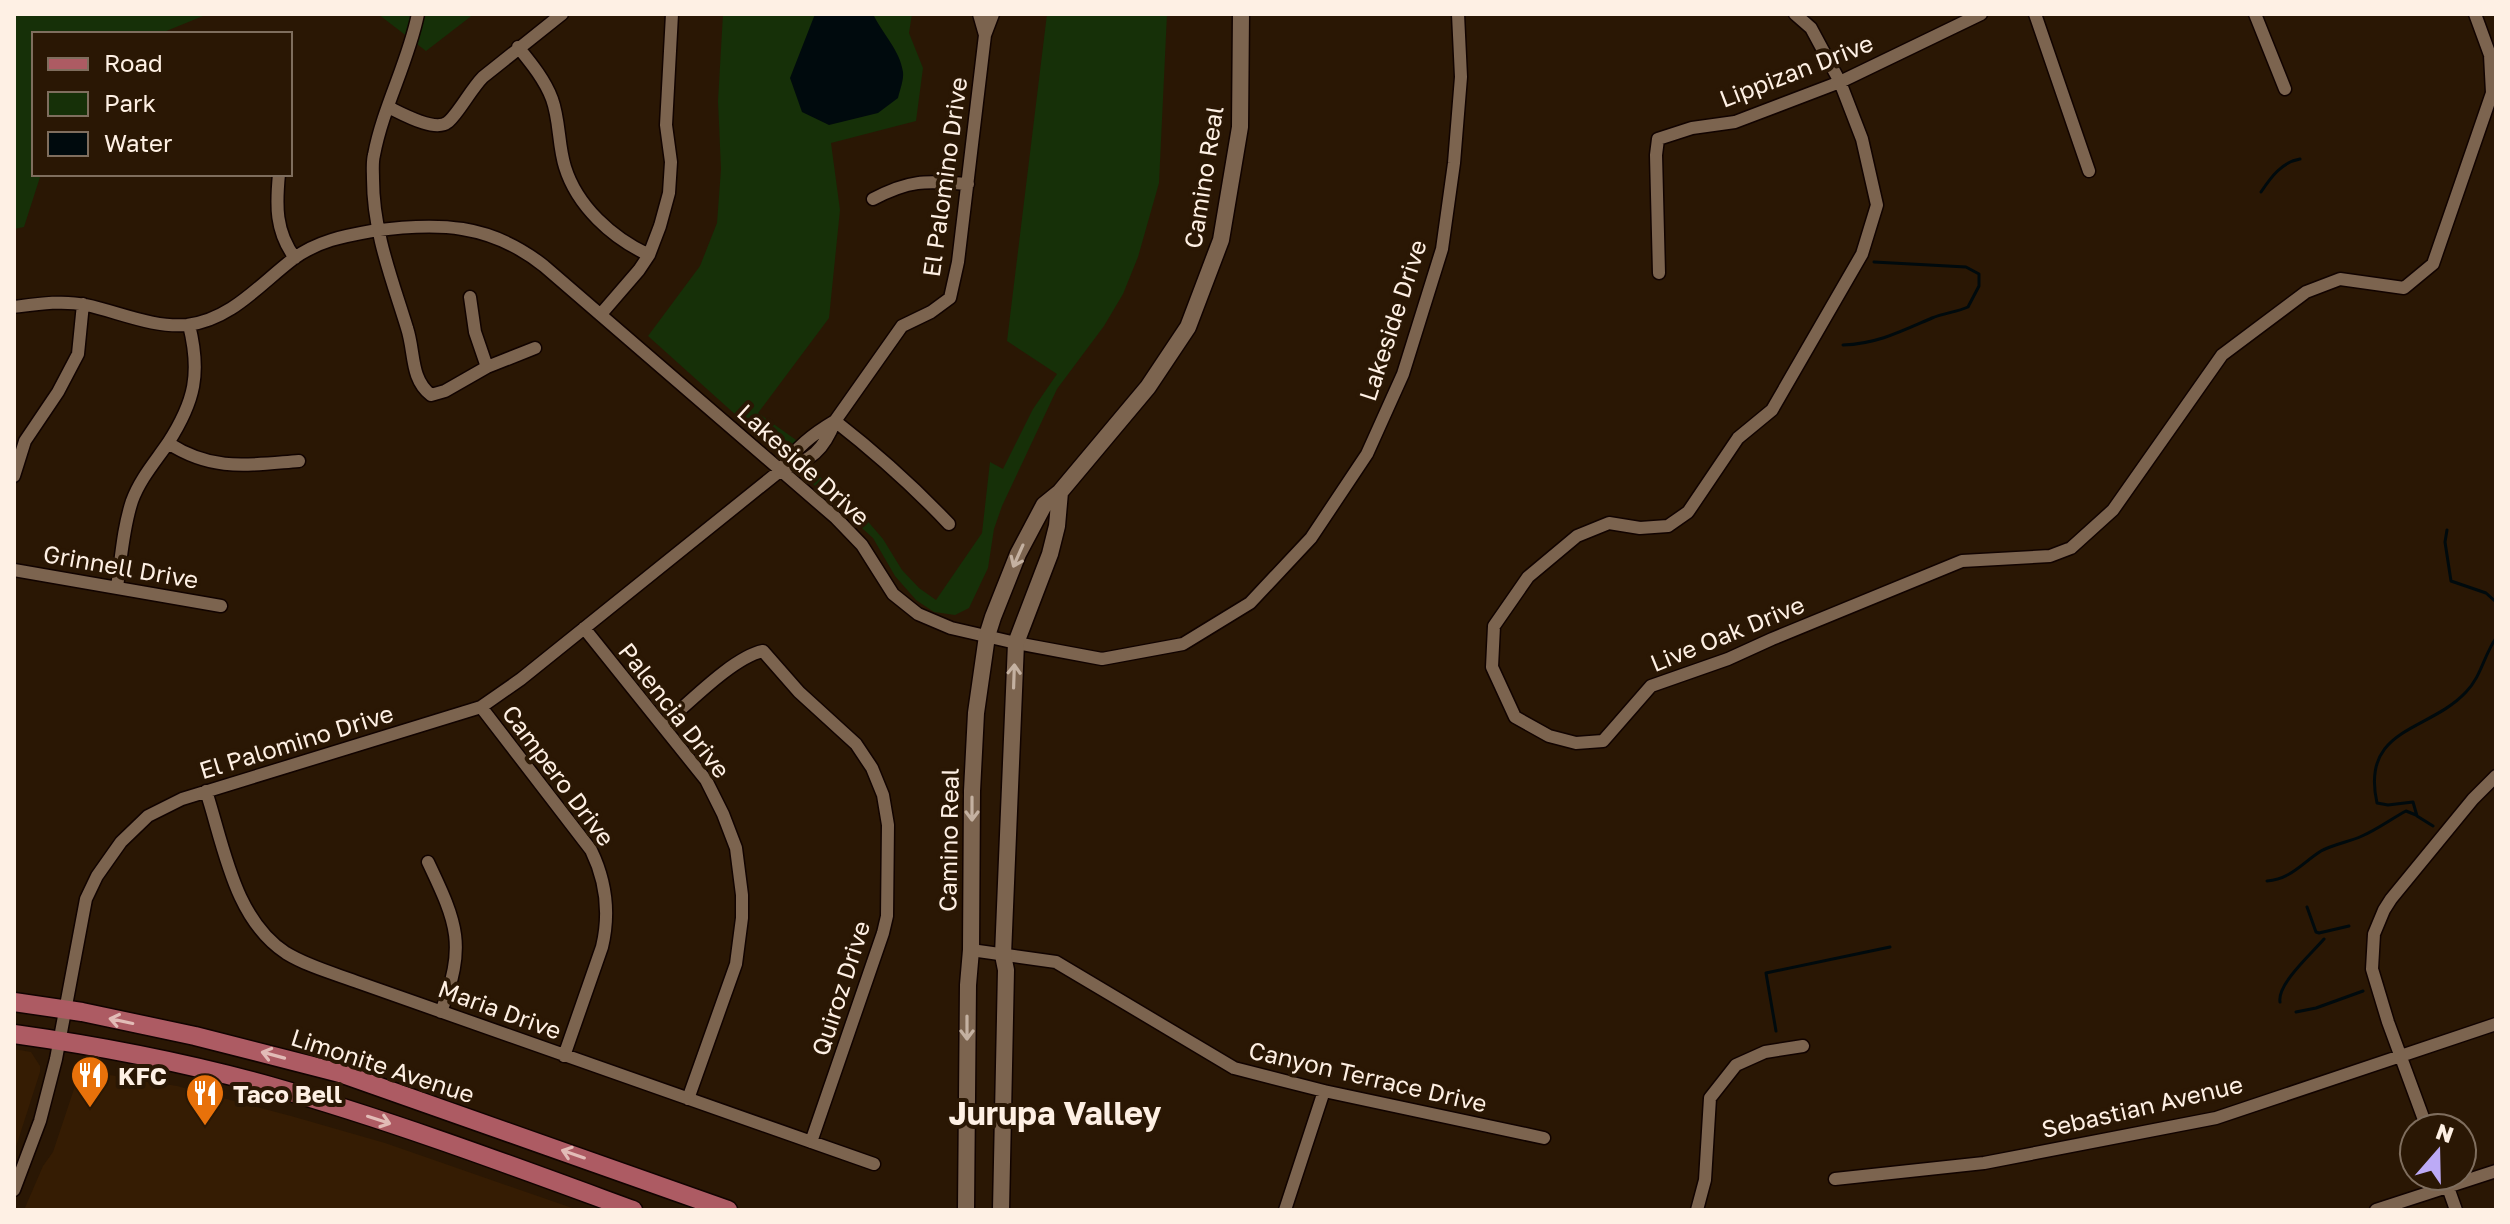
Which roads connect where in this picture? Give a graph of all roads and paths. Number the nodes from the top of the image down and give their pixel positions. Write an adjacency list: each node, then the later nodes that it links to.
1 (418, 14): 17 (street)
2 (562, 14): 14 (street)
3 (672, 14): 23 (street)
4 (979, 14): 13 (street, El Palomino Drive)
5 (993, 14): 13 (street, El Palomino Drive)
6 (1241, 14): 40 (main road, Camino Real)
7 (1458, 14): 47 (street, Lakeside Drive)
8 (1795, 14): 15 (street, Live Oak Drive)
9 (1981, 14): 15 (street, Lippizan Drive)
10 (2035, 14): 18 (street)
11 (2255, 14): 16 (street)
12 (2475, 14): 15 (street, Live Oak Drive)
13 (985, 35): 20 (street, El Palomino Drive)
14 (518, 47): 17 (street); 23 (street)
15 (1840, 82): 25 (street, Lippizan Drive)
16 (2285, 89)
17 (388, 107): 22 (street)
18 (2089, 171)
19 (279, 176): 24 (street)
20 (968, 184): 21 (street); 33 (street, El Palomino Drive)
21 (873, 199)
22 (378, 231): 24 (street, Lakeside Drive); 29 (street, Lakeside Drive); 32 (street)
23 (649, 255): 29 (street)
24 (295, 258): 30 (street, Lakeside Drive)
25 (1659, 273)
26 (470, 297): 32 (street)
27 (83, 304): 28 (street, Lakeside Drive); 30 (street, Lakeside Drive); 39 (street)
28 (14, 307)
29 (601, 314): 38 (street, Lakeside Drive)
30 (189, 325): 35 (street)
31 (535, 348): 32 (street)
32 (487, 367)
33 (835, 421): 34 (street, El Palomino Drive); 36 (street, El Palomino Drive); 41 (street)
34 (810, 438): 36 (street); 38 (street, El Palomino Drive)
35 (168, 443): 37 (street); 43 (street)
36 (821, 447): 38 (street, El Palomino Drive)
37 (299, 461)
38 (781, 470): 45 (street, El Palomino Drive); 46 (street, Lakeside Drive)
39 (14, 476)
40 (1060, 492): 46 (main road, Camino Real, one-way to 46); 47 (main road)
41 (949, 524)
42 (14, 570): 43 (street, Grinnell Drive)
43 (117, 587): 44 (street, Grinnell Drive)
44 (221, 606)
45 (584, 628): 48 (street, El Palomino Drive); 49 (street, Palencia Drive)
46 (987, 636): 47 (street, Lakeside Drive); 53 (main road, Camino Real, one-way to 53)
47 (1016, 643): 54 (main road, one-way to 47)
48 (481, 707): 51 (street, El Palomino Drive); 63 (street, Campero Drive)
49 (663, 725): 65 (street, Palencia Drive); 68 (street, Quiroz Drive)
50 (2496, 776): 62 (street)
51 (206, 791): 56 (street, El Palomino Drive); 57 (street, Maria Drive)
52 (428, 862): 57 (street)
53 (971, 950): 54 (street, Canyon Terrace Drive); 75 (main road, Camino Real, one-way to 75)
54 (1003, 955): 64 (street, Canyon Terrace Drive); 76 (main road)
55 (14, 1002): 56 (main road, Limonite Avenue)
56 (65, 1009): 60 (street, El Palomino Drive); 74 (main road, Limonite Avenue, one-way to 56)
57 (441, 1012): 63 (street, Maria Drive)
58 (2496, 1024): 62 (street, Sebastian Avenue)
59 (14, 1034): 60 (main road)
60 (59, 1040): 71 (street, El Palomino Drive); 73 (main road, one-way to 73)
61 (1803, 1046): 78 (street)
62 (2401, 1055): 66 (street); 70 (street, Sebastian Avenue)
63 (564, 1056): 65 (street, Maria Drive)
64 (1324, 1091): 67 (street, Canyon Terrace Drive); 77 (street)
65 (688, 1099): 68 (street, Maria Drive)
66 (2421, 1112)
67 (1544, 1138)
68 (811, 1142): 69 (street, Maria Drive)
69 (874, 1164)
70 (1835, 1179)
71 (14, 1190)
72 (2421, 1192): 79 (street)
73 (633, 1210)
74 (728, 1210)
75 (966, 1210)
76 (1001, 1210)
77 (1285, 1210)
78 (1697, 1210)
79 (2376, 1210)

